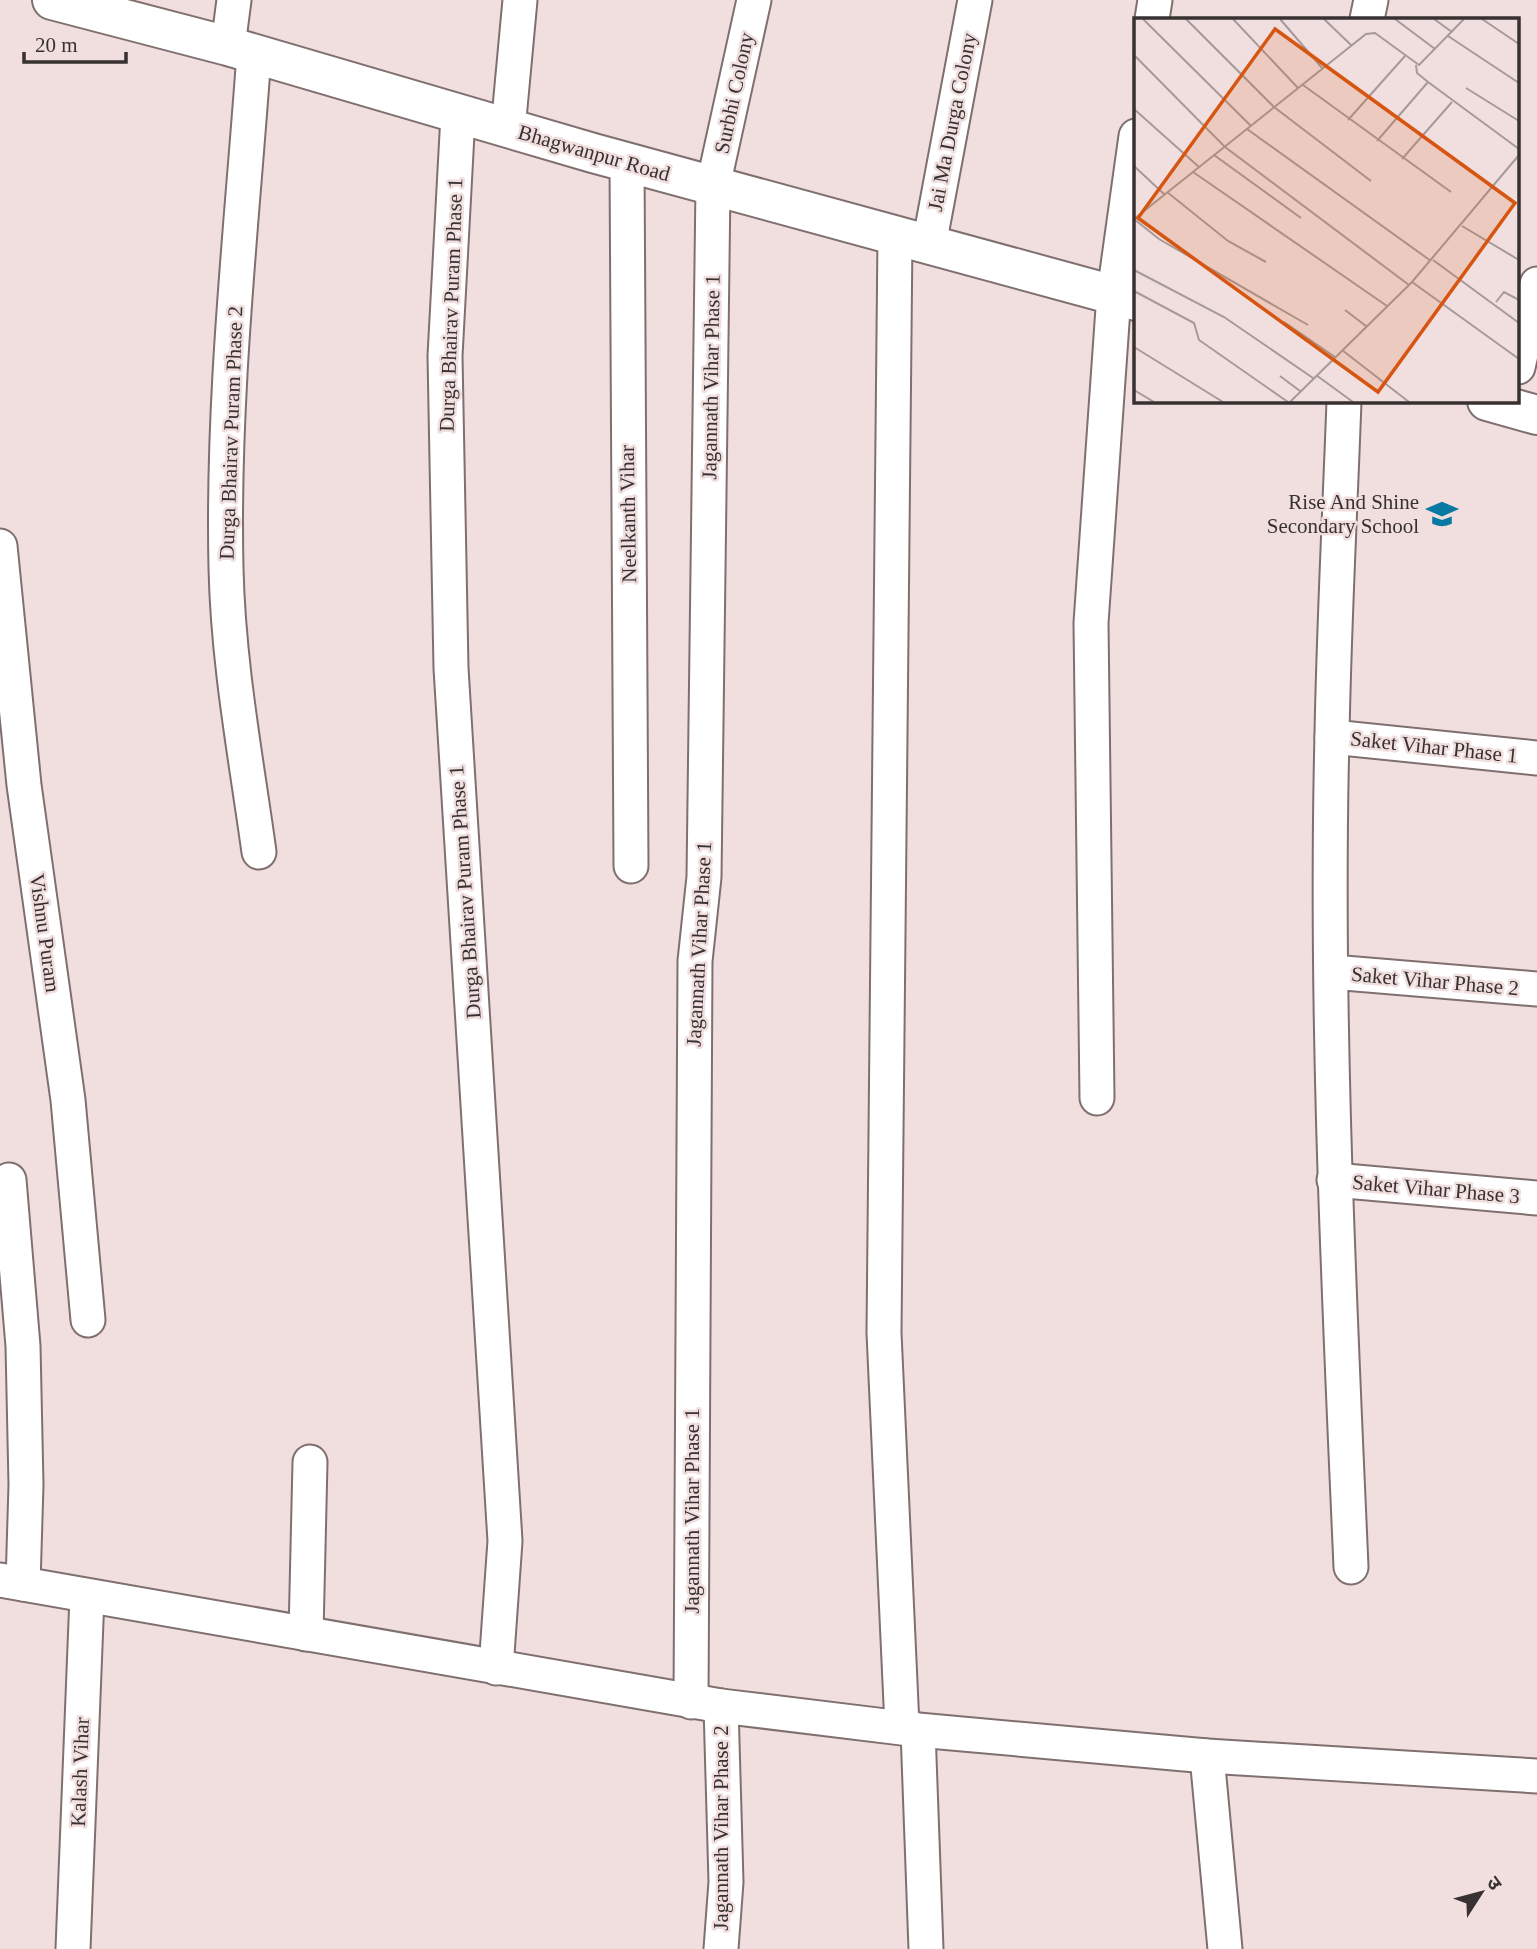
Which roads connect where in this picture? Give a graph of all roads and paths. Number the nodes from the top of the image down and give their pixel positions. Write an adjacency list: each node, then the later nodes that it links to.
1 (52, 0): 10 (street, Bhagwanpur Road)
2 (234, 0): 10 (street, Durga Bhairav Puram Phase 2)
3 (520, 0): 12 (street)
4 (754, 0): 15 (street, Surbhi Colony)
5 (975, 0): 16 (street, Jai Ma Durga Colony)
6 (1155, 0): 8 (street)
7 (1371, 0): 9 (street)
8 (1152, 18)
9 (1367, 18)
10 (241, 50): 11 (street, Bhagwanpur Road); 24 (street, Durga Bhairav Puram Phase 2)
11 (458, 115): 12 (street, Bhagwanpur Road); 38 (street, Durga Bhairav Puram Phase 1)
12 (508, 129): 13 (street, Bhagwanpur Road)
13 (627, 162): 15 (street, Bhagwanpur Road); 25 (street, Neelkanth Vihar)
14 (1134, 165): 18 (street)
15 (713, 186): 16 (street, Bhagwanpur Road); 39 (street, Jagannath Vihar Phase 1)
16 (912, 240): 18 (street, Bhagwanpur Road); 40 (street, Jai Ma Durga Colony)
17 (1537, 284): 19 (street)
18 (1125, 297): 28 (street)
19 (1520, 358)
20 (1344, 402): 22 (street)
21 (0, 546): 32 (street, Vishnu Puram)
22 (1332, 737): 23 (street, Saket Vihar Phase 1); 26 (street)
23 (1537, 758)
24 (260, 852)
25 (631, 866)
26 (1332, 972): 27 (street, Saket Vihar Phase 2); 30 (street)
27 (1537, 989)
28 (1097, 1098)
29 (9, 1180): 35 (street)
30 (1334, 1180): 31 (street, Saket Vihar Phase 3); 34 (street)
31 (1537, 1198)
32 (88, 1320)
33 (310, 1462): 37 (street)
34 (1351, 1567)
35 (11, 1582): 36 (street)
36 (87, 1596): 37 (street); 43 (street, Kalash Vihar)
37 (306, 1634): 38 (street)
38 (496, 1668): 39 (street)
39 (706, 1704): 40 (street); 44 (street, Jagannath Vihar Phase 2)
40 (910, 1728): 41 (street); 45 (street, Jai Ma Durga Colony)
41 (1207, 1756): 42 (street); 46 (street)
42 (1537, 1776)
43 (73, 1949)
44 (721, 1949)
45 (926, 1949)
46 (1225, 1949)

